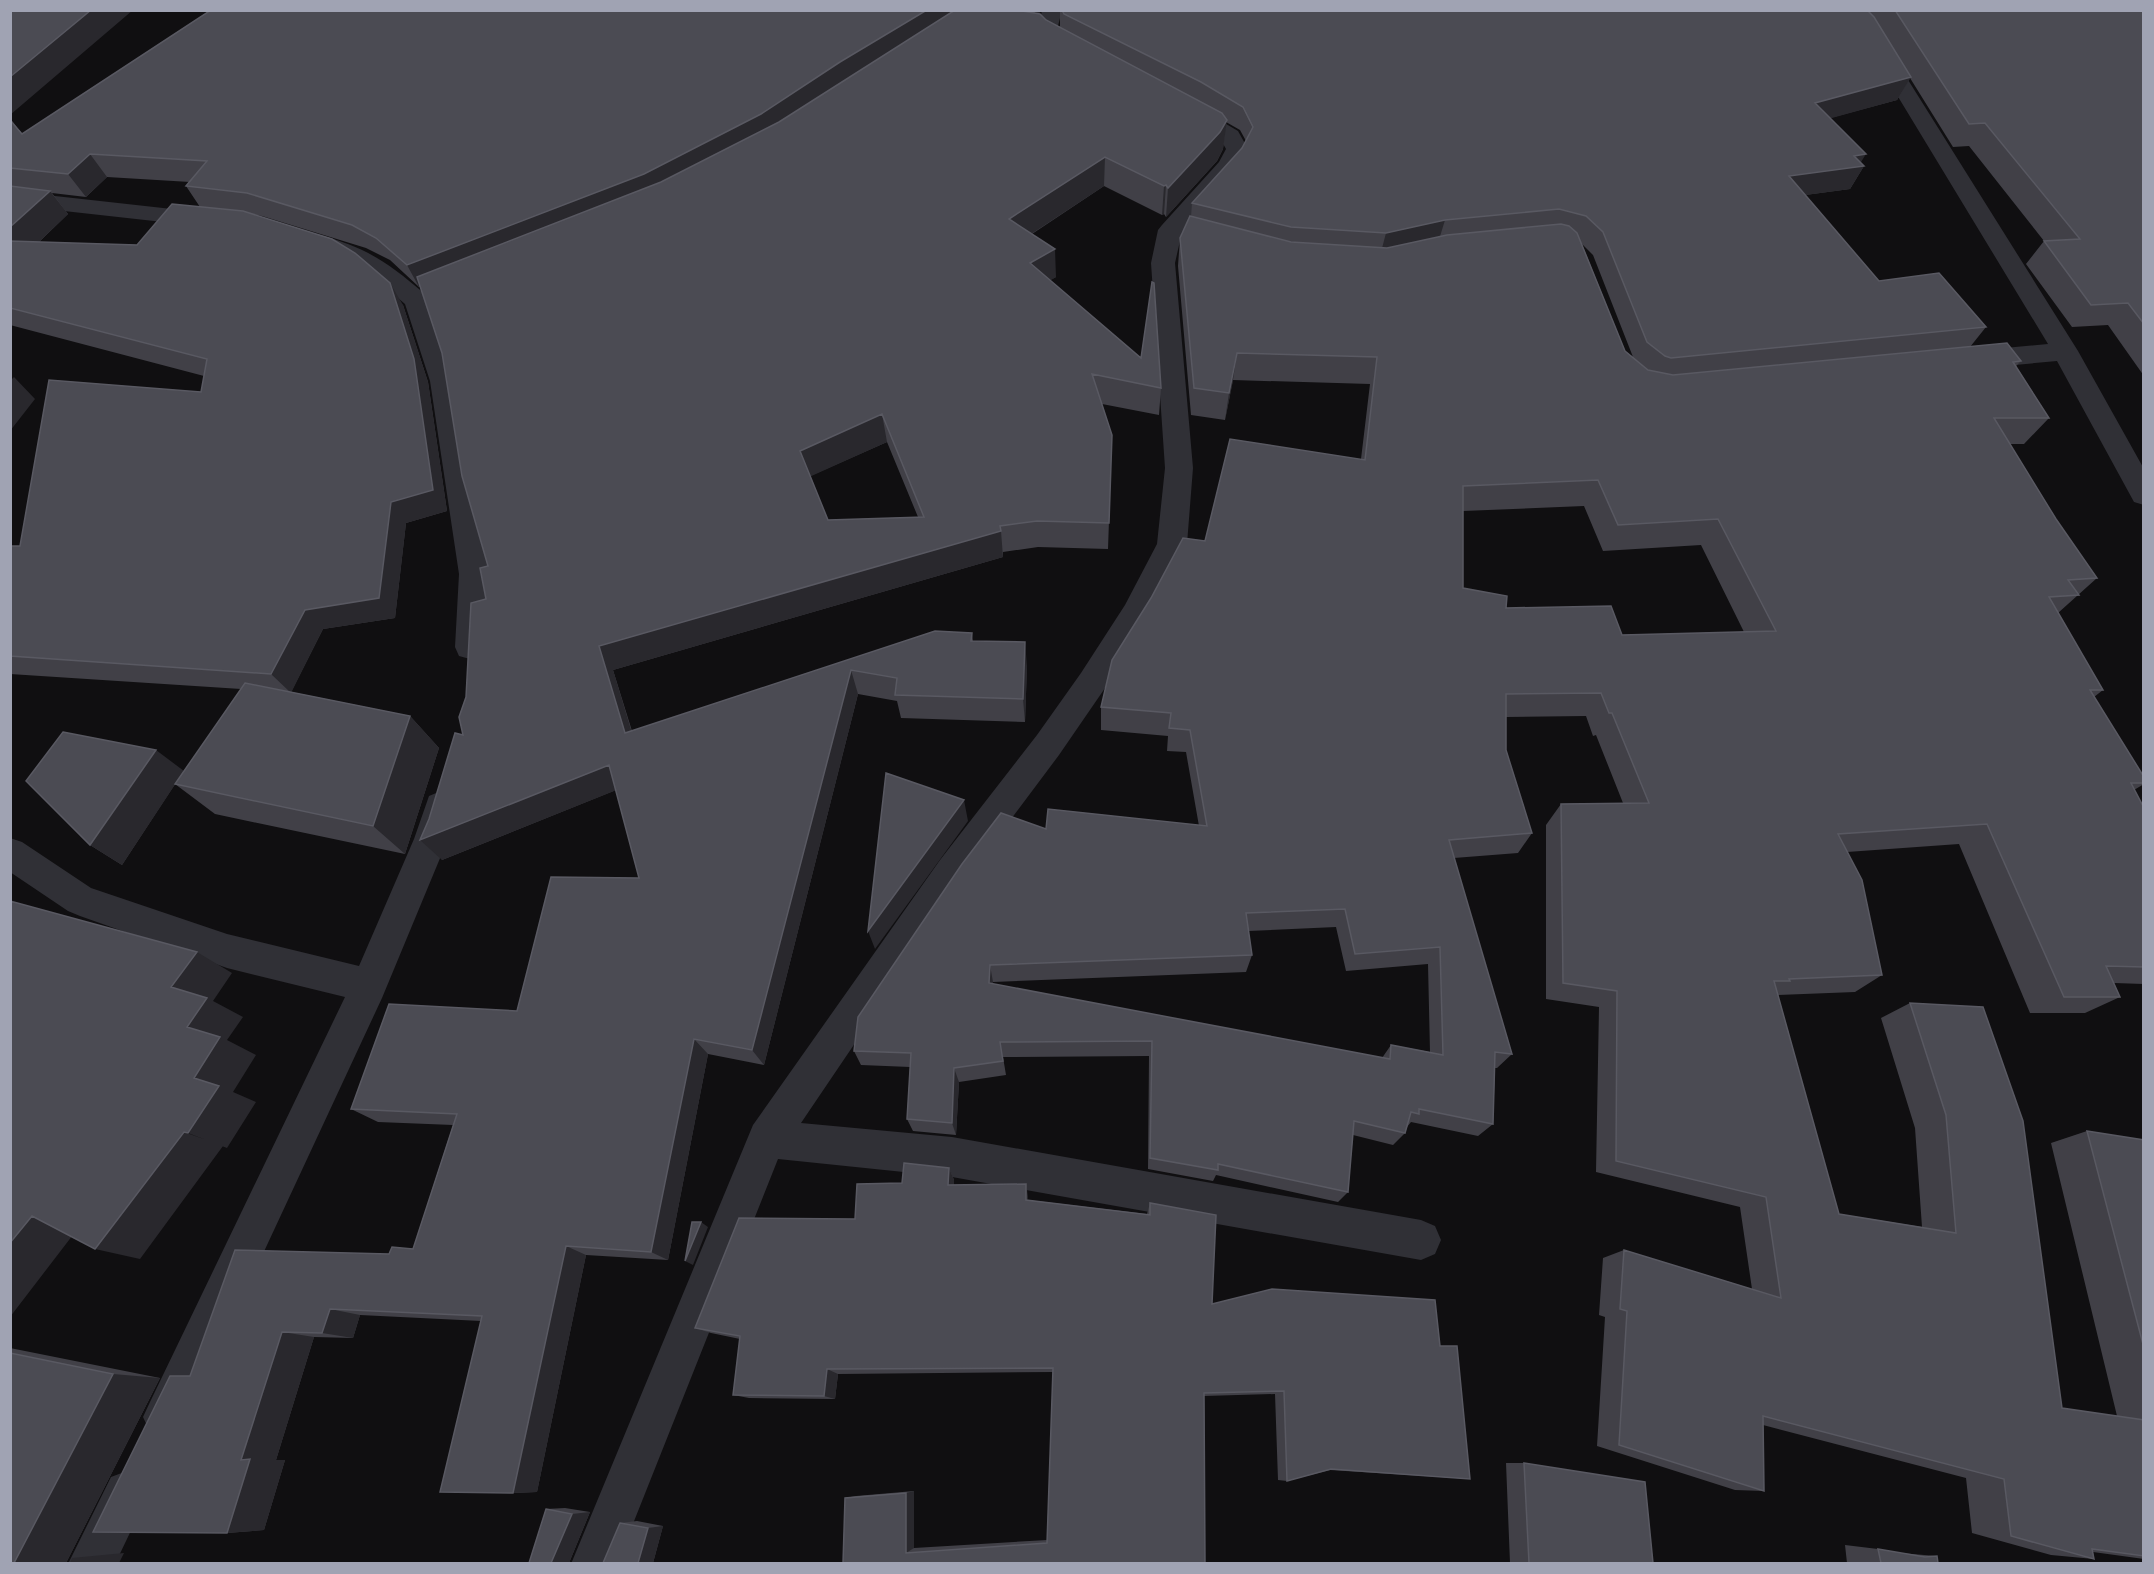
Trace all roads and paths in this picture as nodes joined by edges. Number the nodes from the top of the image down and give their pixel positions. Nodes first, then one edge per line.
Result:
1 (1847, 10) edge
2 (1041, 26) edge
3 (1099, 66) edge
4 (1159, 96) edge
5 (10, 198) edge
6 (242, 223) edge
7 (290, 234) edge
8 (2066, 351) junction
9 (1949, 362) edge
10 (2144, 495) edge
11 (468, 675) edge
12 (450, 774) edge
13 (10, 853) edge
14 (369, 987) junction
15 (767, 1139) junction
16 (1421, 1240) dead end
17 (92, 1563) edge
18 (594, 1563) edge

1 - 8 street
2 - 3 street
4 - 15 street
5 - 6 street
7 - 11 street
8 - 9 street
8 - 10 street
12 - 14 street
13 - 14 street
14 - 17 street
15 - 16 street
15 - 18 street

